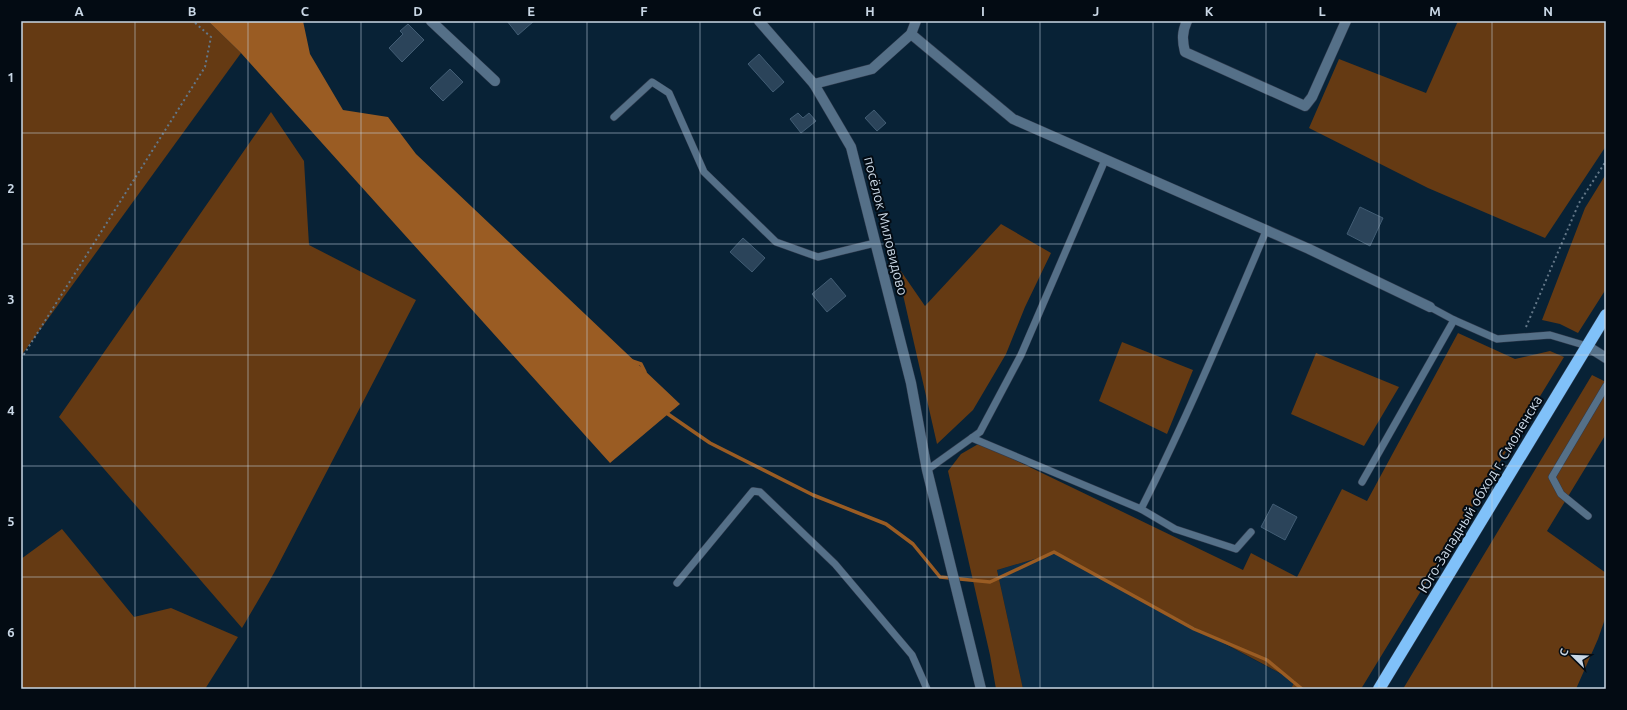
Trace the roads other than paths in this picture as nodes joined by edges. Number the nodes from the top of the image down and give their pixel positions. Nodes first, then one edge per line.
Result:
1 (431, 21) edge
2 (759, 21) edge
3 (916, 21) edge
4 (1187, 21) edge
5 (1346, 21) edge
6 (911, 34) junction
7 (495, 81) dead end
8 (814, 84) junction
9 (614, 117) dead end
10 (1105, 160) junction
11 (1266, 231) junction
12 (875, 244) junction
13 (1430, 307) joint
14 (1606, 315) edge
15 (1454, 320) junction
16 (1587, 346) junction
17 (1606, 358) edge
18 (1606, 386) edge
19 (972, 438) junction
20 (927, 470) junction
21 (1362, 482) dead end
22 (1142, 509) junction
23 (1588, 516) dead end
24 (1251, 532) dead end
25 (677, 583) dead end
26 (927, 689) edge
27 (981, 689) edge
28 (1379, 689) edge

1 - 7 street
2 - 8 street, посёлок Миловидово
3 - 6 street
4 - 5 street
6 - 8 street
6 - 10 street
8 - 12 street, посёлок Миловидово
9 - 12 lane
10 - 11 street
10 - 19 lane
11 - 13 street
11 - 22 lane
12 - 20 street, посёлок Миловидово
13 - 15 lane
14 - 16 highway, Юго-Западный обход г. Смоленска
15 - 16 lane
15 - 21 lane
16 - 17 street
16 - 28 highway, Юго-Западный обход г. Смоленска
18 - 23 lane
19 - 20 lane
19 - 22 lane
20 - 27 street, посёлок Миловидово
22 - 24 lane
25 - 26 lane

